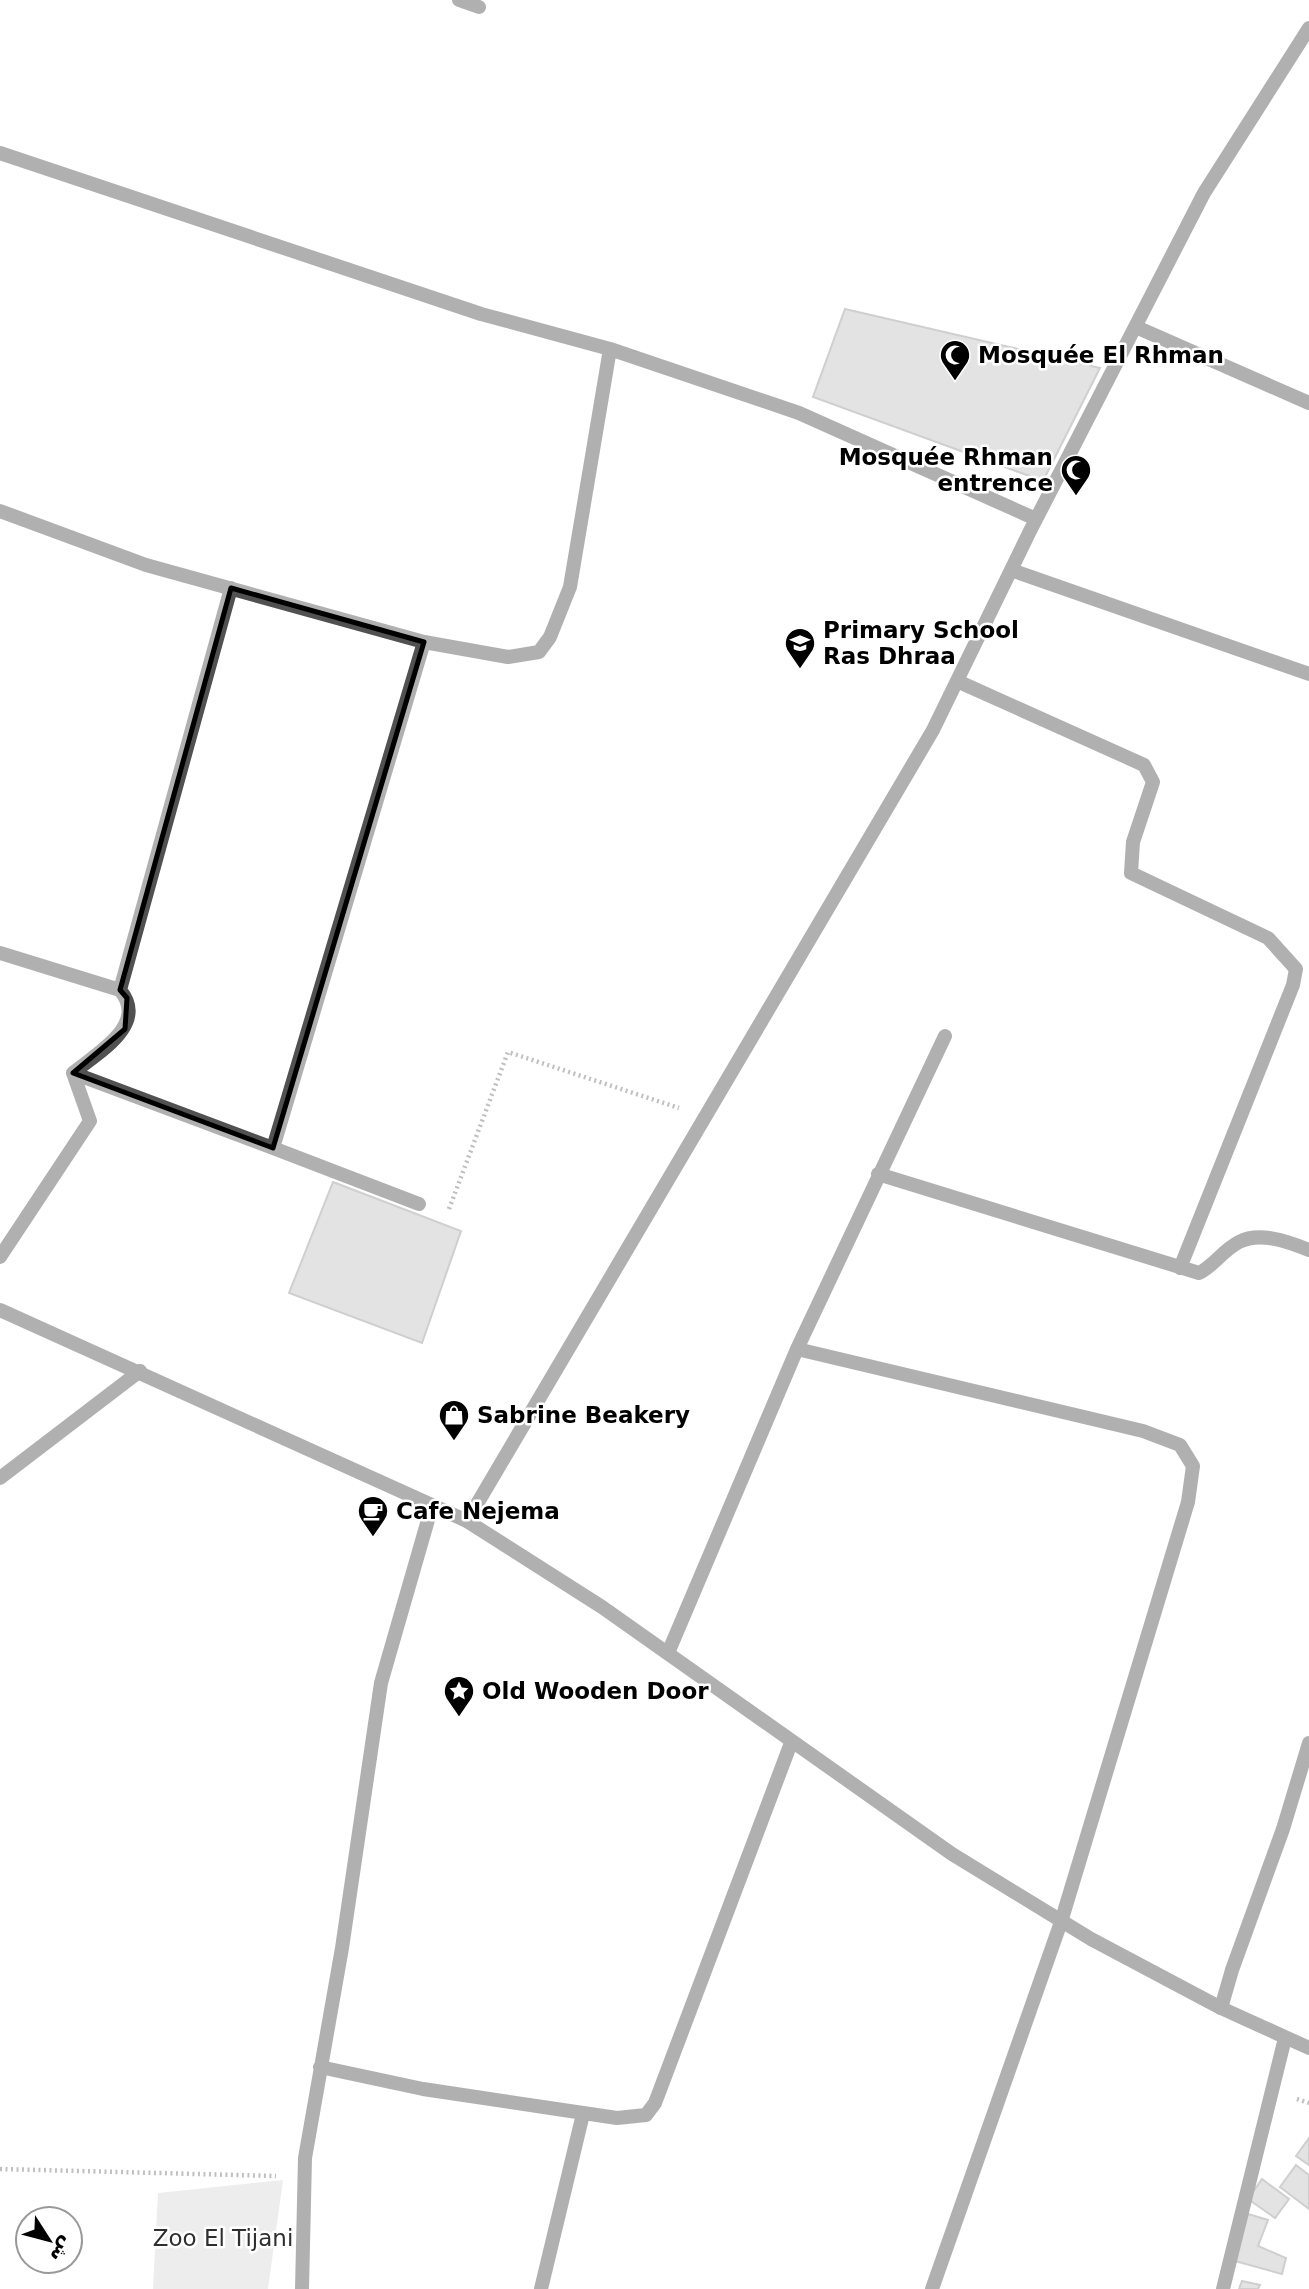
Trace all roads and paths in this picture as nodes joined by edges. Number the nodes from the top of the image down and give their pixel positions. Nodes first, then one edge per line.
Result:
1 (459, 0) edge
2 (479, 7) dead end
3 (1309, 28) edge
4 (0, 153) edge
5 (1136, 327) junction
6 (610, 349) junction
7 (1309, 403) edge
8 (0, 511) edge
9 (1036, 519) junction
10 (1011, 569) junction
11 (231, 588) junction
12 (424, 642) junction
13 (1309, 674) edge
14 (957, 681) junction
15 (0, 953) edge
16 (120, 990) junction
17 (946, 1036) dead end
18 (73, 1073) junction
19 (706, 1117) junction
20 (273, 1148) junction
21 (878, 1174) junction
22 (419, 1204) joint
23 (1309, 1250) edge
24 (0, 1257) edge
25 (1180, 1268) junction
26 (0, 1310) edge
27 (797, 1349) junction
28 (140, 1371) junction
29 (0, 1478) edge
30 (432, 1506) junction
31 (467, 1521) junction
32 (668, 1654) junction
33 (791, 1743) junction
34 (1309, 1743) edge
35 (1061, 1922) junction
36 (1221, 2008) junction
37 (1285, 2038) junction
38 (1309, 2048) edge
39 (320, 2067) junction
40 (583, 2114) junction
41 (0, 2169) edge
42 (305, 2176) junction
43 (302, 2289) edge
44 (541, 2289) edge
45 (932, 2289) edge
46 (1223, 2289) edge

1 - 2 street
3 - 5 street
4 - 6 street
5 - 7 street
5 - 9 street
6 - 9 street
6 - 12 street
8 - 11 street
9 - 10 street
10 - 13 street
10 - 14 street
11 - 12 street
11 - 16 street
12 - 20 street
14 - 19 street
14 - 25 street
15 - 16 street
16 - 18 street
17 - 21 street
18 - 20 street
18 - 24 street
19 - 22 path
19 - 31 street
20 - 22 street
21 - 25 street
21 - 27 street
23 - 25 street
26 - 28 street
27 - 32 street
27 - 35 street
28 - 29 street
28 - 30 street
30 - 31 street
30 - 39 street
31 - 32 street
32 - 33 street
33 - 35 street
33 - 40 street
34 - 36 street
35 - 36 street
35 - 45 street
36 - 37 street
37 - 38 street
37 - 46 street
39 - 40 street
39 - 42 street
40 - 44 street
41 - 42 path
42 - 43 street

